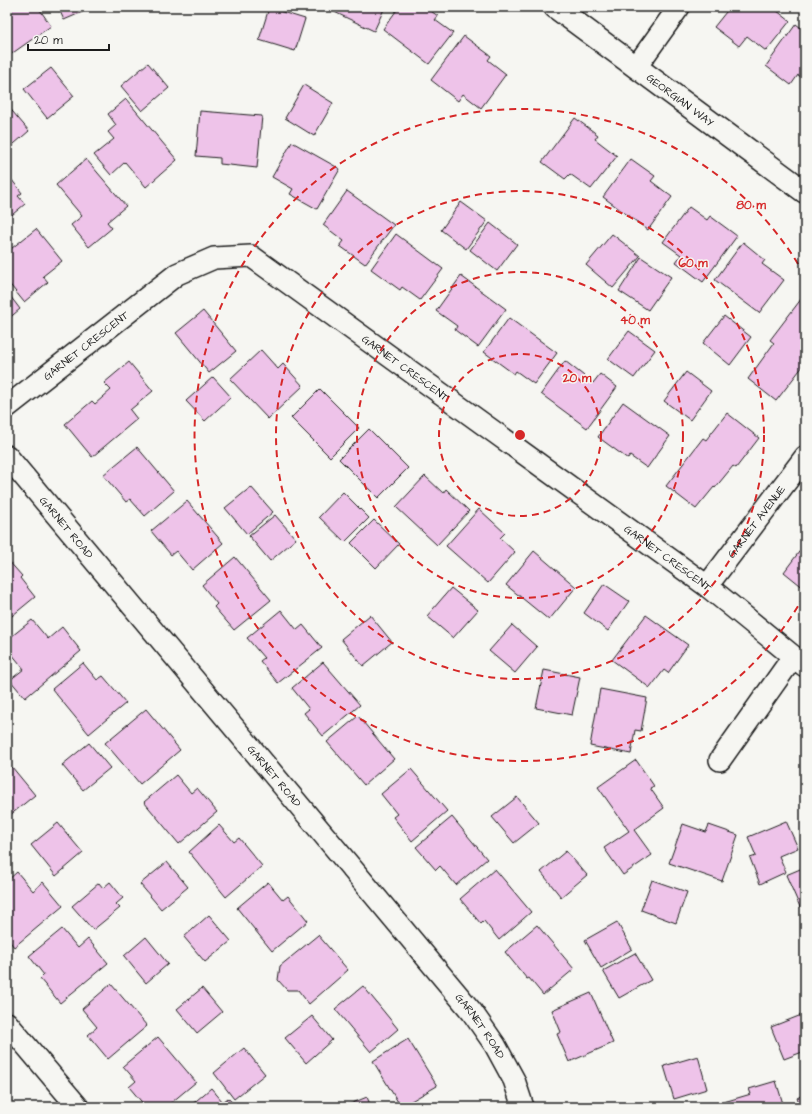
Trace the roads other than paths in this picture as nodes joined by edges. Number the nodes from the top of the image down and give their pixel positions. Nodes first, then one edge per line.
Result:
1 (555, 7) edge
2 (679, 7) edge
3 (636, 67) junction
4 (805, 192) edge
5 (7, 407) edge
6 (7, 456) edge
7 (805, 457) edge
8 (707, 586) junction
9 (799, 662) edge
10 (720, 760) dead end
11 (7, 1023) edge
12 (78, 1107) edge
13 (523, 1107) edge

1 - 3 street, GEORGIAN WAY
2 - 3 street
3 - 4 street, GEORGIAN WAY
5 - 8 street, GARNET CRESCENT
6 - 13 street, GARNET ROAD
7 - 8 street, GARNET AVENUE
8 - 9 street, GARNET CRESCENT
9 - 10 street, GARNET CRESCENT
11 - 12 street

